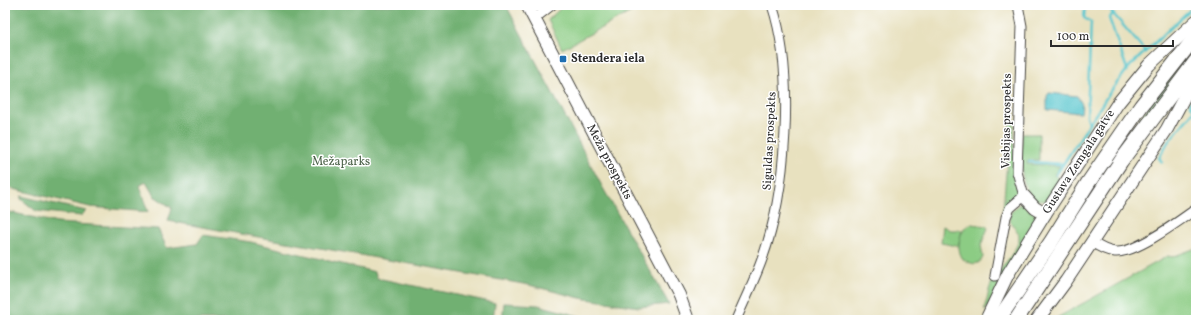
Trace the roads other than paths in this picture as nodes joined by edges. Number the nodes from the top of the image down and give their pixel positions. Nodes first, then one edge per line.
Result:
1 (527, 5) edge
2 (552, 5) edge
3 (772, 5) edge
4 (1018, 5) edge
5 (534, 19) junction
6 (1196, 21) edge
7 (1196, 36) edge
8 (1196, 61) edge
9 (1196, 75) edge
10 (1024, 196) junction
11 (1196, 209) edge
12 (1045, 214) junction
13 (1092, 242) junction
14 (994, 276) dead end
15 (688, 320) edge
16 (736, 320) edge
17 (986, 320) edge
18 (998, 320) edge
19 (1016, 320) edge
20 (1037, 320) edge

1 - 5 street, Meža prospekts
2 - 5 street
3 - 16 street, Siguldas prospekts
4 - 10 street, Visbijas prospekts
5 - 15 street, Meža prospekts
6 - 12 street, Gustava Zemgala gatve
7 - 18 main road, Gustava Zemgala gatve
8 - 19 main road
9 - 13 street
10 - 12 street
10 - 14 street
11 - 13 street
12 - 17 street, Gustava Zemgala gatve
13 - 20 street

